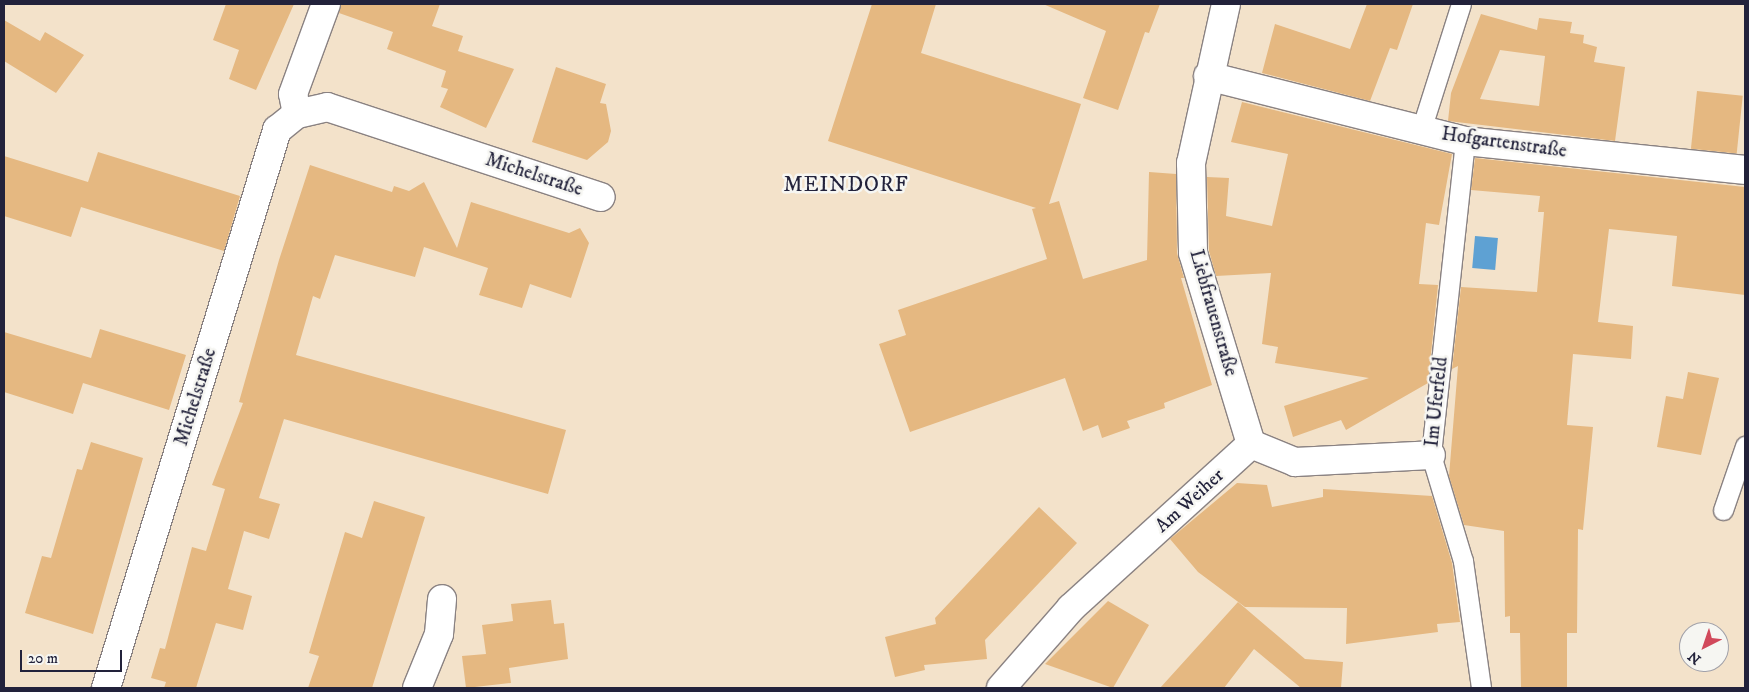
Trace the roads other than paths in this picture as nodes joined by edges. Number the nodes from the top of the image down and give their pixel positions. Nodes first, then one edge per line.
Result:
1 (326, 4) edge
2 (1461, 4) edge
3 (1223, 5) edge
4 (1208, 76) junction
5 (297, 114) junction
6 (1421, 130) junction
7 (1465, 141) junction
8 (1745, 170) edge
9 (600, 197) dead end
10 (1252, 444) junction
11 (1745, 446) edge
12 (1431, 454) junction
13 (1723, 510) dead end
14 (442, 599) dead end
15 (106, 688) edge
16 (417, 688) edge
17 (1000, 688) edge
18 (1481, 688) edge

1 - 5 street
2 - 6 lane
3 - 4 street, Liebfrauenstraße
4 - 6 street, Hofgartenstraße
4 - 10 street, Liebfrauenstraße
5 - 9 street, Michelstraße
5 - 15 street, Michelstraße
6 - 7 street, Hofgartenstraße
7 - 8 street, Hofgartenstraße
7 - 12 lane, Im Uferfeld
10 - 12 street
10 - 17 street, Am Weiher
11 - 13 lane
12 - 18 lane, Im Uferfeld
14 - 16 street

